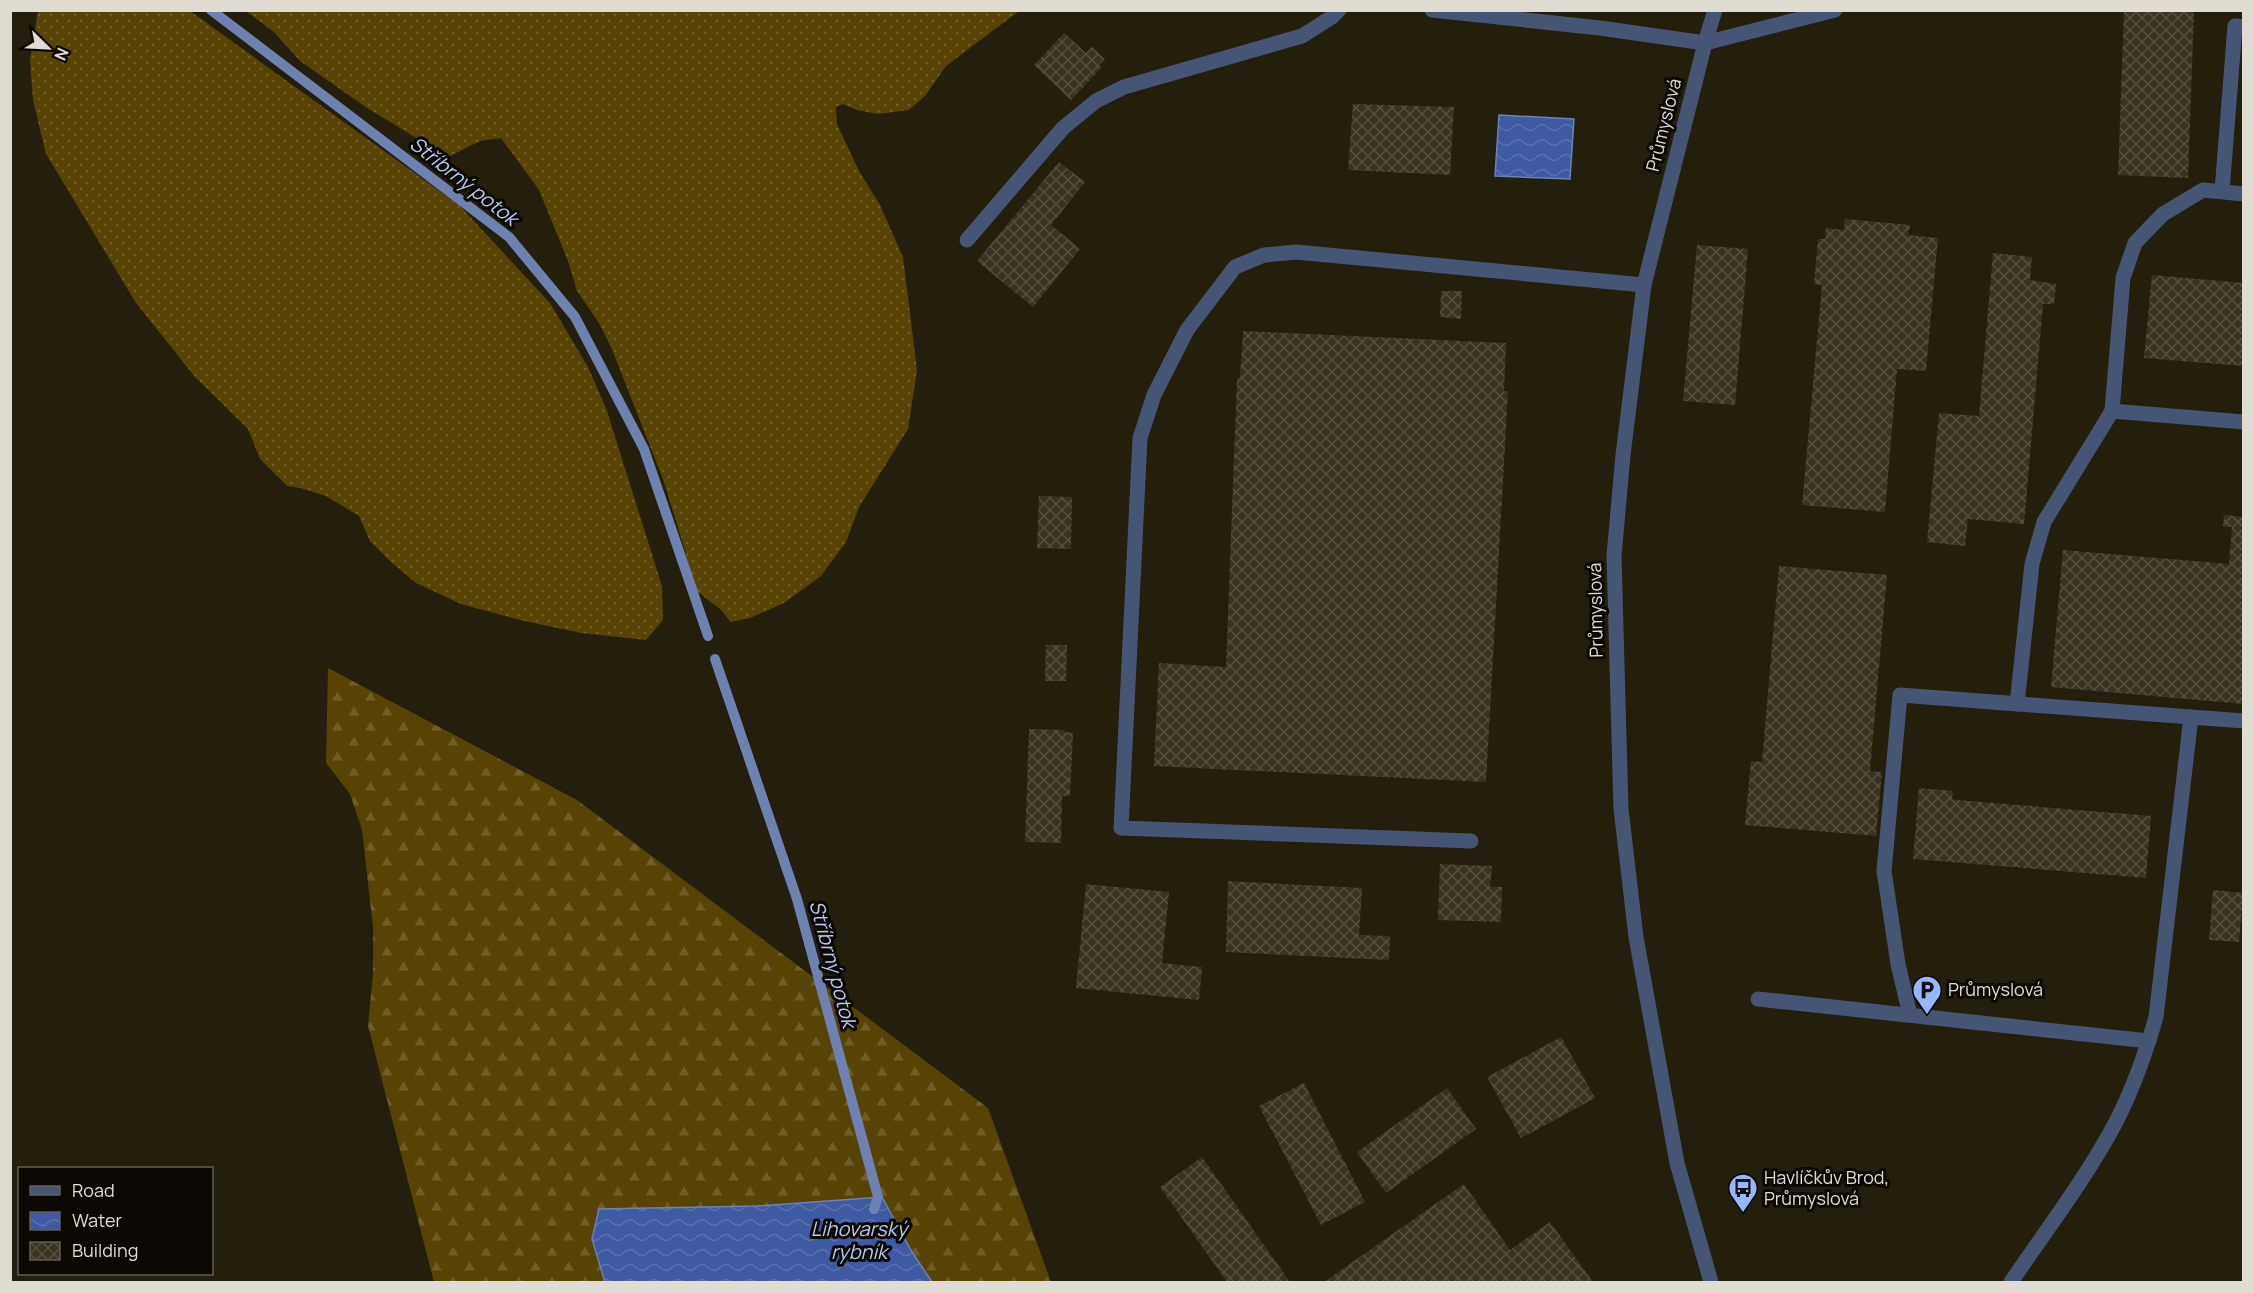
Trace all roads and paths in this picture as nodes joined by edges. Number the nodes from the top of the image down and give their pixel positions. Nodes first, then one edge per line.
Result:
1 (1339, 10) edge
2 (1432, 10) edge
3 (1715, 10) edge
4 (1835, 10) edge
5 (2244, 27) edge
6 (1705, 43) junction
7 (2222, 192) junction
8 (2244, 194) edge
9 (967, 240) dead end
10 (1644, 285) junction
11 (2112, 411) junction
12 (2244, 422) edge
13 (2017, 704) junction
14 (2191, 717) junction
15 (2244, 721) edge
16 (1471, 841) dead end
17 (1758, 999) dead end
18 (1910, 1015) junction
19 (2149, 1041) junction
20 (1711, 1282) edge
21 (2011, 1282) edge

1 - 9 street
2 - 6 street
3 - 6 street, Průmyslová
4 - 6 street
5 - 7 street
6 - 10 street, Průmyslová
7 - 8 street
7 - 11 street
10 - 16 street
10 - 20 street, Průmyslová
11 - 12 street
11 - 13 street
13 - 14 street
13 - 18 street
14 - 15 street
14 - 19 street
17 - 18 street
18 - 19 street
19 - 21 street

